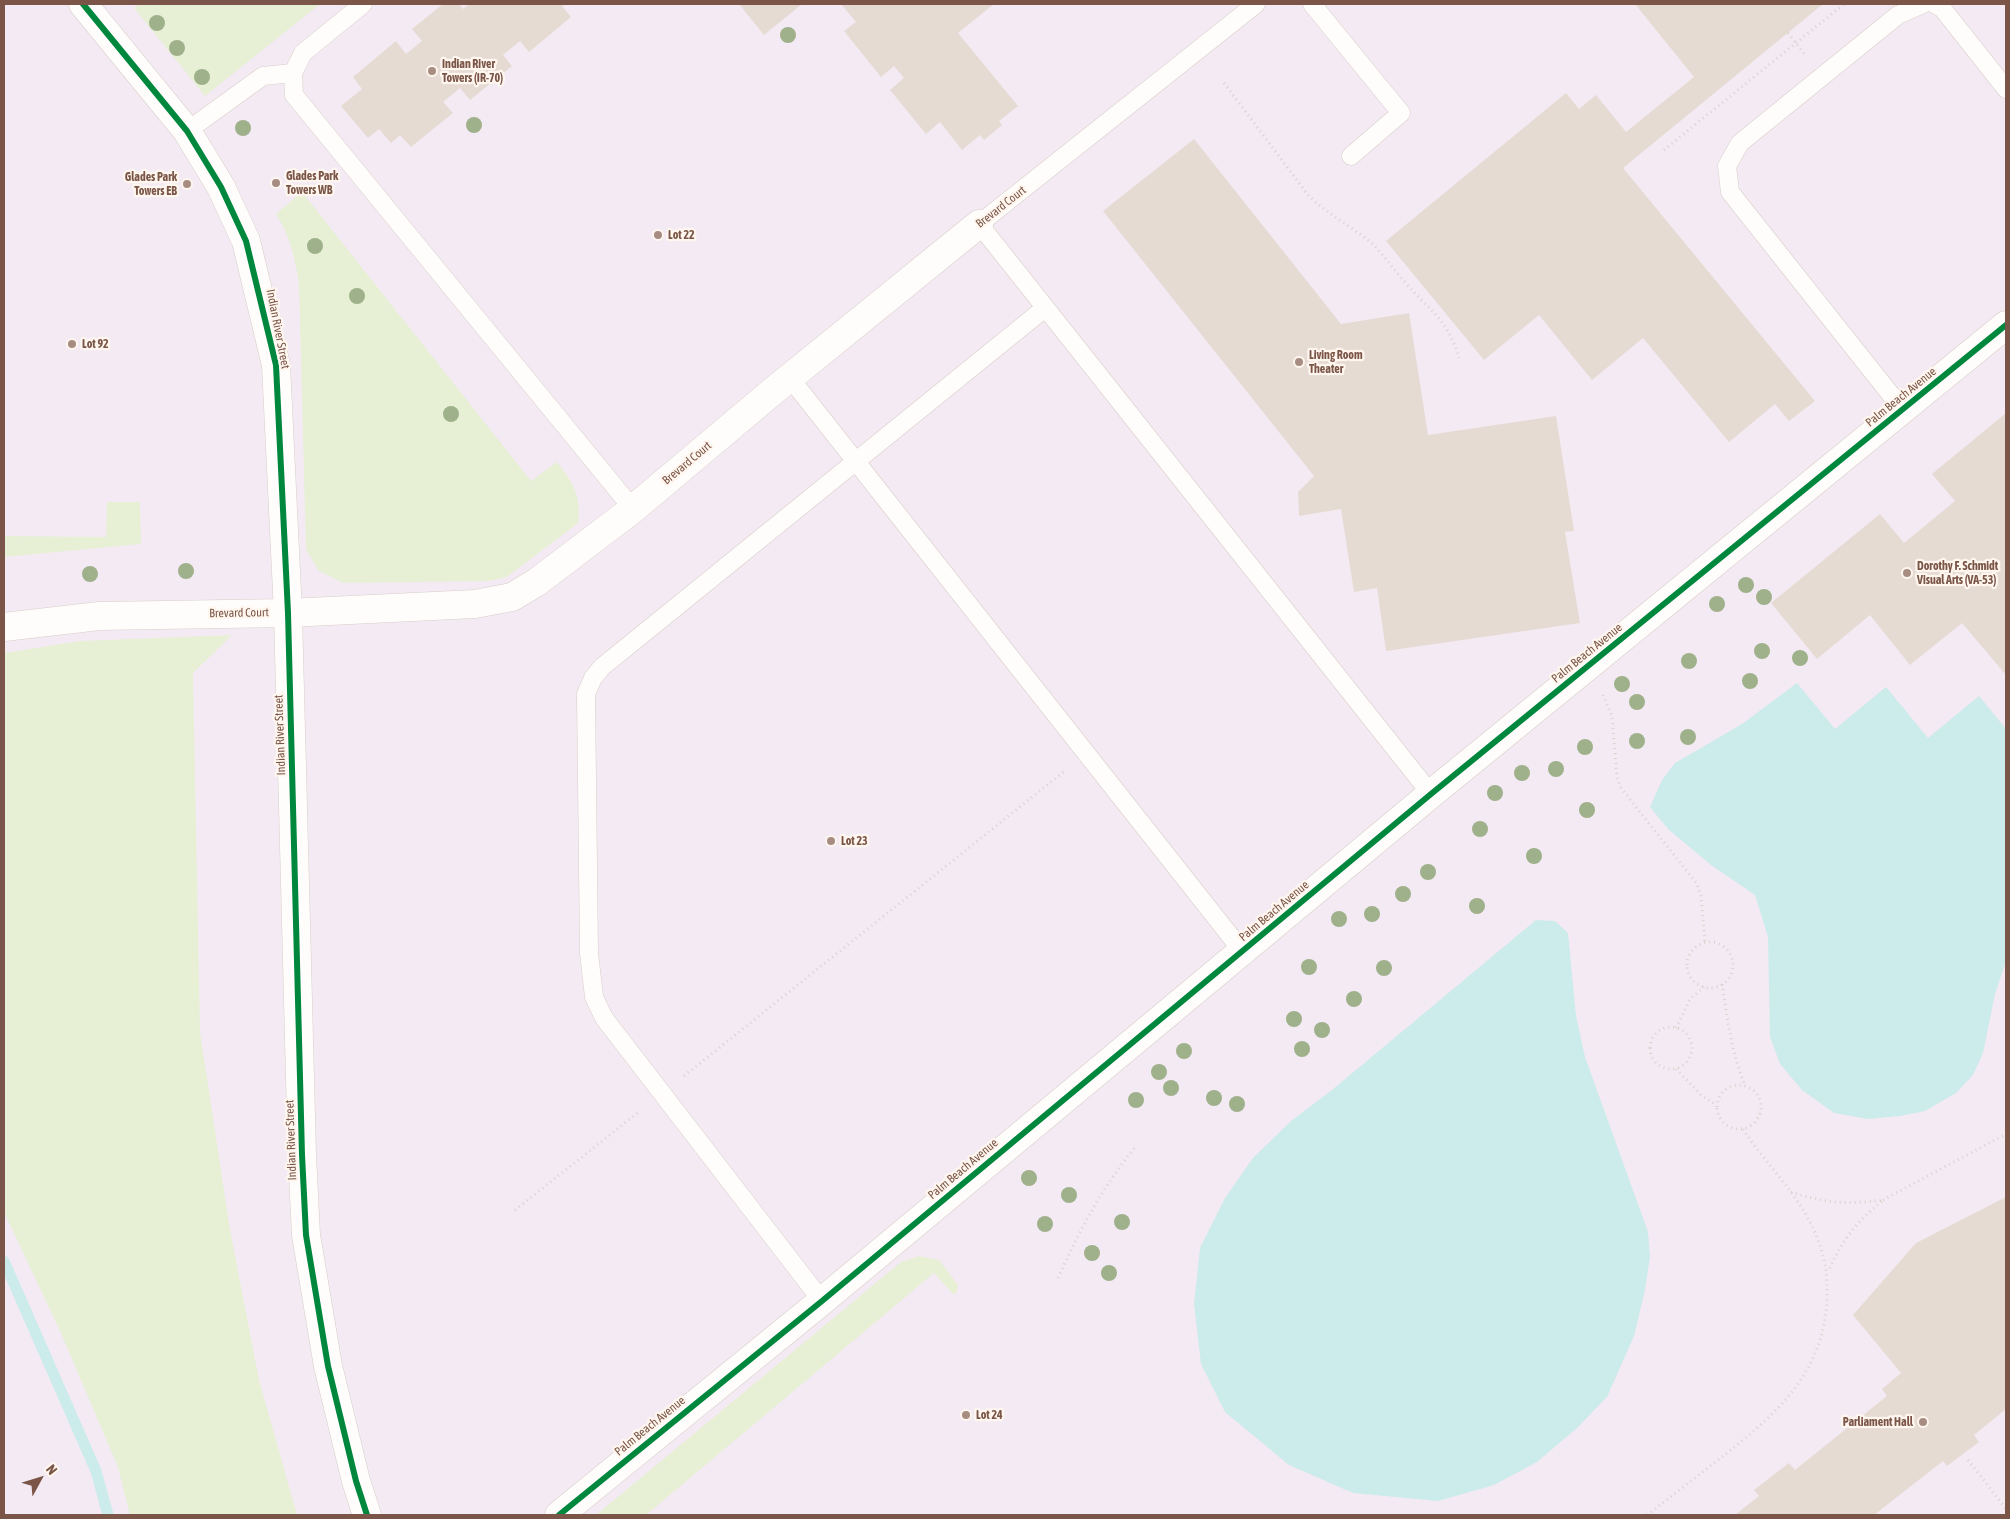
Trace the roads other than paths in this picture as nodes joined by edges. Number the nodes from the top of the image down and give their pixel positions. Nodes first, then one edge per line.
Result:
1 (83, 4) edge
2 (363, 4) edge
3 (1256, 4) edge
4 (1312, 4) edge
5 (1923, 4) edge
6 (1934, 4) edge
7 (293, 73) junction
8 (2006, 89) edge
9 (187, 131) junction
10 (1351, 156) dead end
11 (979, 224) junction
12 (1045, 308) junction
13 (2006, 325) edge
14 (790, 378) junction
15 (1903, 410) junction
16 (857, 461) junction
17 (633, 509) junction
18 (288, 612) junction
19 (4, 627) edge
20 (1432, 794) junction
21 (1243, 952) junction
22 (822, 1301) junction
23 (367, 1515) edge
24 (559, 1515) edge

1 - 9 street, Indian River Street
2 - 7 lane
3 - 11 lane, Brevard Court
4 - 10 lane
5 - 15 lane
6 - 8 lane
7 - 9 lane
7 - 17 lane
9 - 18 street, Indian River Street
11 - 12 lane
11 - 14 street, Brevard Court
12 - 16 lane
12 - 20 lane
13 - 15 street, Palm Beach Avenue
14 - 16 lane
14 - 17 street, Brevard Court
15 - 20 street, Palm Beach Avenue
16 - 21 lane
16 - 22 lane
17 - 18 street, Brevard Court
18 - 19 street, Brevard Court
18 - 23 street, Indian River Street
20 - 21 street, Palm Beach Avenue
21 - 22 street, Palm Beach Avenue
22 - 24 street, Palm Beach Avenue

